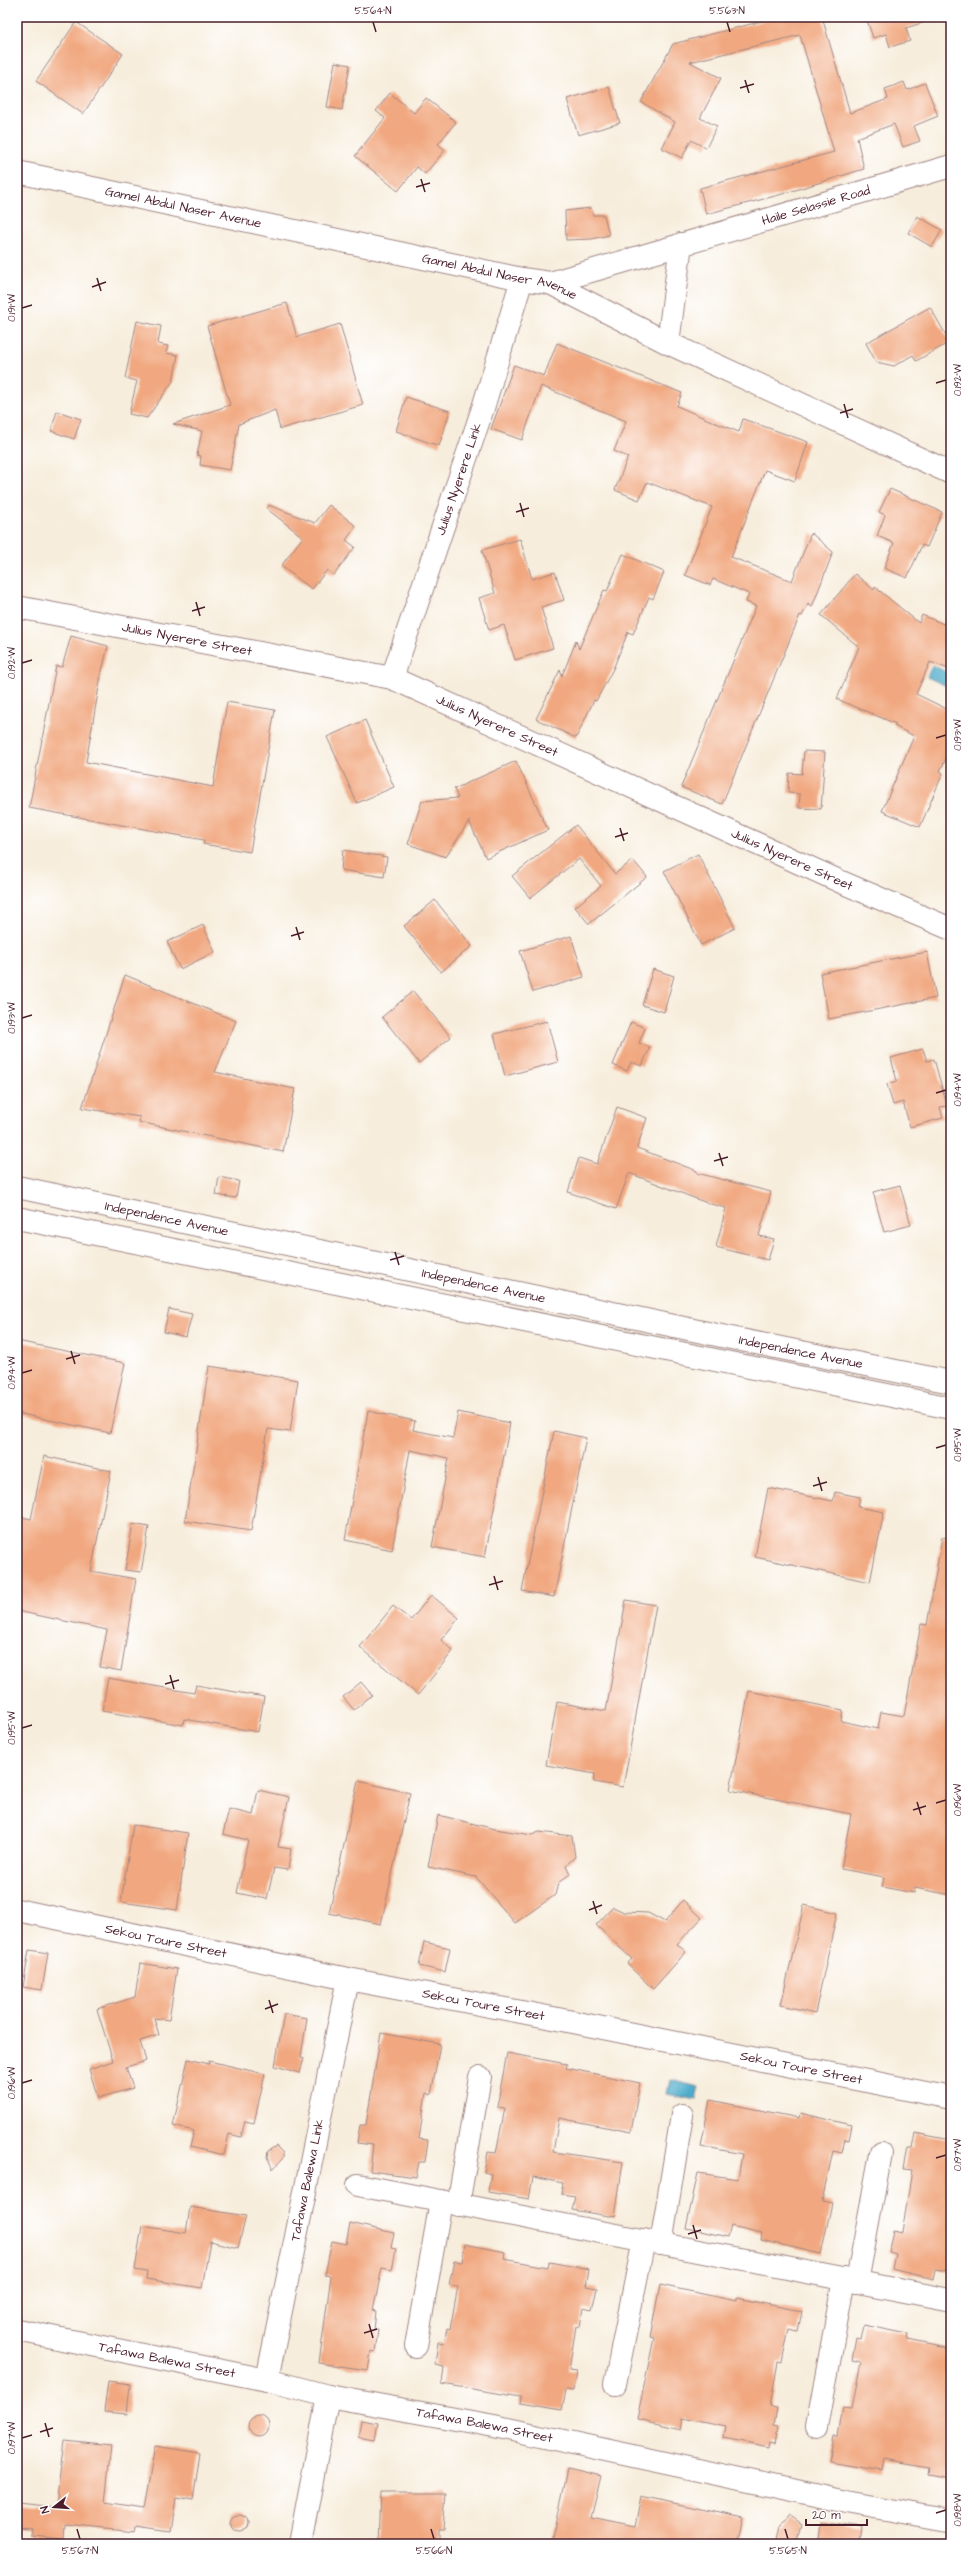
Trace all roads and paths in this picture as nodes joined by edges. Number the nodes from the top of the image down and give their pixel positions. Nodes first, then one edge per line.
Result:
1 (951, 166) edge
2 (17, 172) edge
3 (681, 244) junction
4 (522, 279) junction
5 (550, 282) junction
6 (668, 343) junction
7 (951, 473) edge
8 (17, 607) edge
9 (392, 678) junction
10 (951, 929) edge
11 (17, 1187) edge
12 (17, 1218) edge
13 (951, 1382) edge
14 (951, 1408) edge
15 (17, 1910) edge
16 (348, 1980) junction
17 (480, 2077) dead end
18 (951, 2098) edge
19 (682, 2115) dead end
20 (881, 2153) dead end
21 (358, 2185) dead end
22 (450, 2203) junction
23 (652, 2242) junction
24 (850, 2280) junction
25 (951, 2300) edge
26 (17, 2330) edge
27 (416, 2346) dead end
28 (266, 2380) junction
29 (615, 2384) dead end
30 (328, 2396) junction
31 (817, 2428) dead end
32 (951, 2520) edge
33 (300, 2544) edge

1 - 3 street, Haile Selassie Road
2 - 4 street, Gamel Abdul Naser Avenue
3 - 5 street, Haile Selassie Road
3 - 6 street
4 - 5 street, Gamel Abdul Naser Avenue
4 - 9 street, Julius Nyerere Link
5 - 6 street, Gamel Abdul Naser Avenue
6 - 7 street, Gamel Abdul Naser Avenue
8 - 9 street, Julius Nyerere Street
9 - 10 street, Julius Nyerere Street
11 - 13 street, Independence Avenue
12 - 14 street, Independence Avenue
15 - 16 street, Sekou Toure Street
16 - 18 street, Sekou Toure Street
16 - 28 street, Tafawa Balewa Link
17 - 22 street
19 - 23 street
20 - 24 street
21 - 22 street
22 - 23 street
22 - 27 street
23 - 24 street
23 - 29 street
24 - 25 street
24 - 31 street
26 - 28 street, Tafawa Balewa Street
28 - 30 street, Tafawa Balewa Street
30 - 32 street, Tafawa Balewa Street
30 - 33 street

